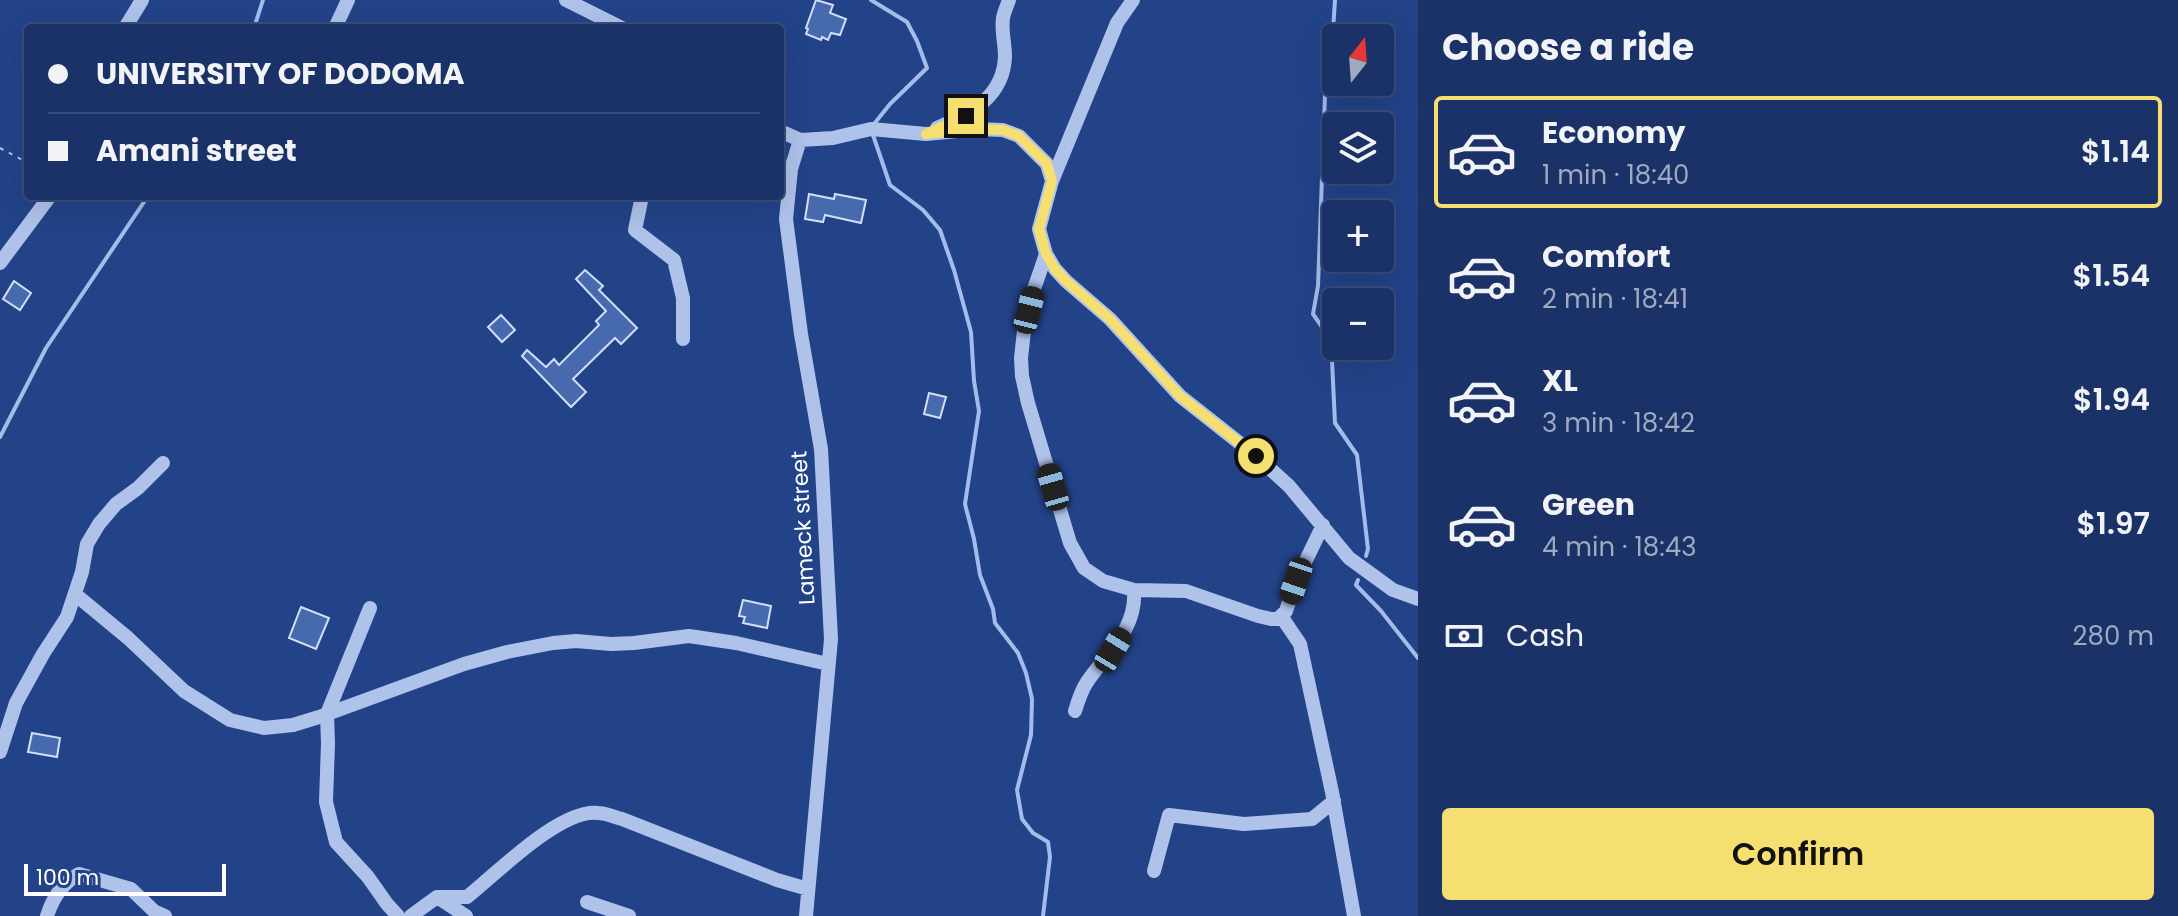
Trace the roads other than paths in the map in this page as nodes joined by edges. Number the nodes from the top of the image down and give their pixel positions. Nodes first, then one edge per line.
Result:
1 (142, 0) edge
2 (348, 0) edge
3 (566, 0) edge
4 (1009, 0) edge
5 (1133, 0) edge
6 (127, 24) edge
7 (337, 24) edge
8 (614, 24) edge
9 (784, 133) edge
10 (926, 134) junction
11 (800, 140) junction
12 (1052, 181) junction
13 (47, 200) edge
14 (641, 200) edge
15 (1046, 254) junction
16 (1, 259) edge
17 (683, 339) dead end
18 (163, 463) dead end
19 (1323, 525) junction
20 (1134, 590) junction
21 (76, 595) junction
22 (1418, 599) edge
23 (370, 608) dead end
24 (1281, 616) junction
25 (828, 664) junction
26 (1075, 711) dead end
27 (327, 714) junction
28 (0, 752) edge
29 (1334, 801) junction
30 (1154, 871) dead end
31 (808, 889) junction
32 (437, 897) junction
33 (587, 902) dead end
34 (47, 916) edge
35 (165, 916) edge
36 (398, 916) edge
37 (411, 916) edge
38 (466, 916) edge
39 (629, 916) edge
40 (806, 916) edge
41 (1354, 916) edge

1 - 6 street
2 - 7 street
3 - 8 street
4 - 10 street
5 - 12 street
9 - 11 street
10 - 11 street
10 - 12 street
11 - 25 street, Lameck street
12 - 15 street
13 - 16 street
14 - 17 street
15 - 19 street
15 - 20 street
18 - 21 street
19 - 22 street
19 - 24 street
20 - 24 street
20 - 26 street
21 - 27 street
21 - 28 street
23 - 27 street
24 - 29 street
25 - 27 street
25 - 31 street, Lameck street
27 - 36 street
29 - 30 street
29 - 41 street
31 - 32 street
31 - 40 street, Lameck street
32 - 37 street
32 - 38 street
33 - 39 street
34 - 35 street

